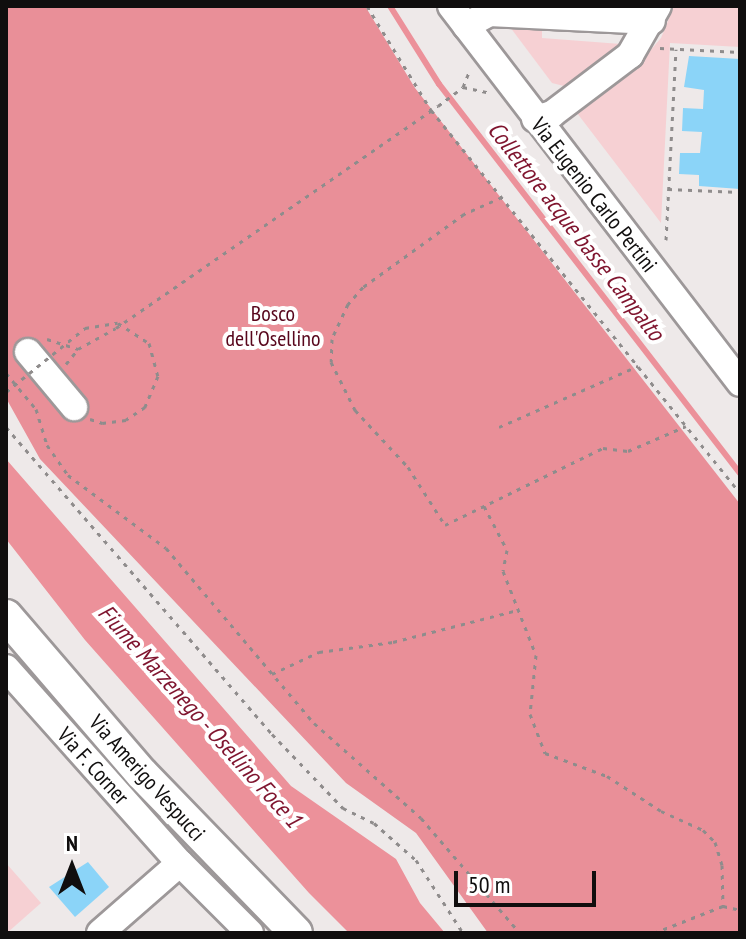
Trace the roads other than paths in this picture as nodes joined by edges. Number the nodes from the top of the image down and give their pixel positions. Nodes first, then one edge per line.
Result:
1 (655, 14) edge
2 (458, 16) edge
3 (535, 119) junction
4 (34, 344) road end
5 (740, 383) edge
6 (74, 407) road end
7 (6, 616) edge
8 (6, 668) edge
9 (180, 863) junction
10 (100, 933) edge
11 (250, 933) edge
12 (296, 933) edge

1 - 2 street
1 - 3 street
2 - 3 street, Via Eugenio Carlo Pertini
3 - 5 street, Via Eugenio Carlo Pertini
4 - 6 street
7 - 12 main road, Via Amerigo Vespucci
8 - 9 street, Via F. Corner
9 - 10 street
9 - 11 street, Via F. Corner

